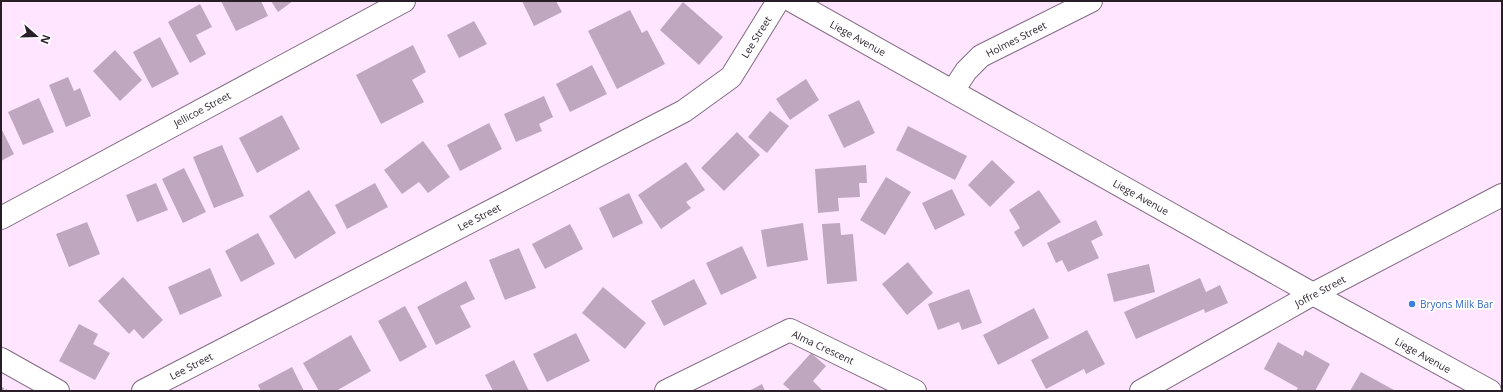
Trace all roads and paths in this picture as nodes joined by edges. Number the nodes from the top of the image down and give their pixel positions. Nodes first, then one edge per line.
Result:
1 (404, 1) edge
2 (778, 1) edge
3 (792, 1) edge
4 (1091, 1) edge
5 (953, 91) junction
6 (1502, 196) edge
7 (1, 218) edge
8 (1313, 294) junction
9 (1, 359) edge
10 (1, 388) edge
11 (7, 391) edge
12 (58, 391) edge
13 (143, 391) edge
14 (666, 391) edge
15 (915, 391) edge
16 (1140, 391) edge
17 (1490, 391) edge

1 - 7 street, Jellicoe Street
2 - 13 street, Lee Street
3 - 5 street, Liege Avenue
4 - 5 street, Holmes Street
5 - 8 street, Liege Avenue
6 - 8 street, Joffre Street
8 - 16 street, Joffre Street
8 - 17 street, Liege Avenue
9 - 12 street
10 - 11 path
14 - 15 street, Alma Crescent

